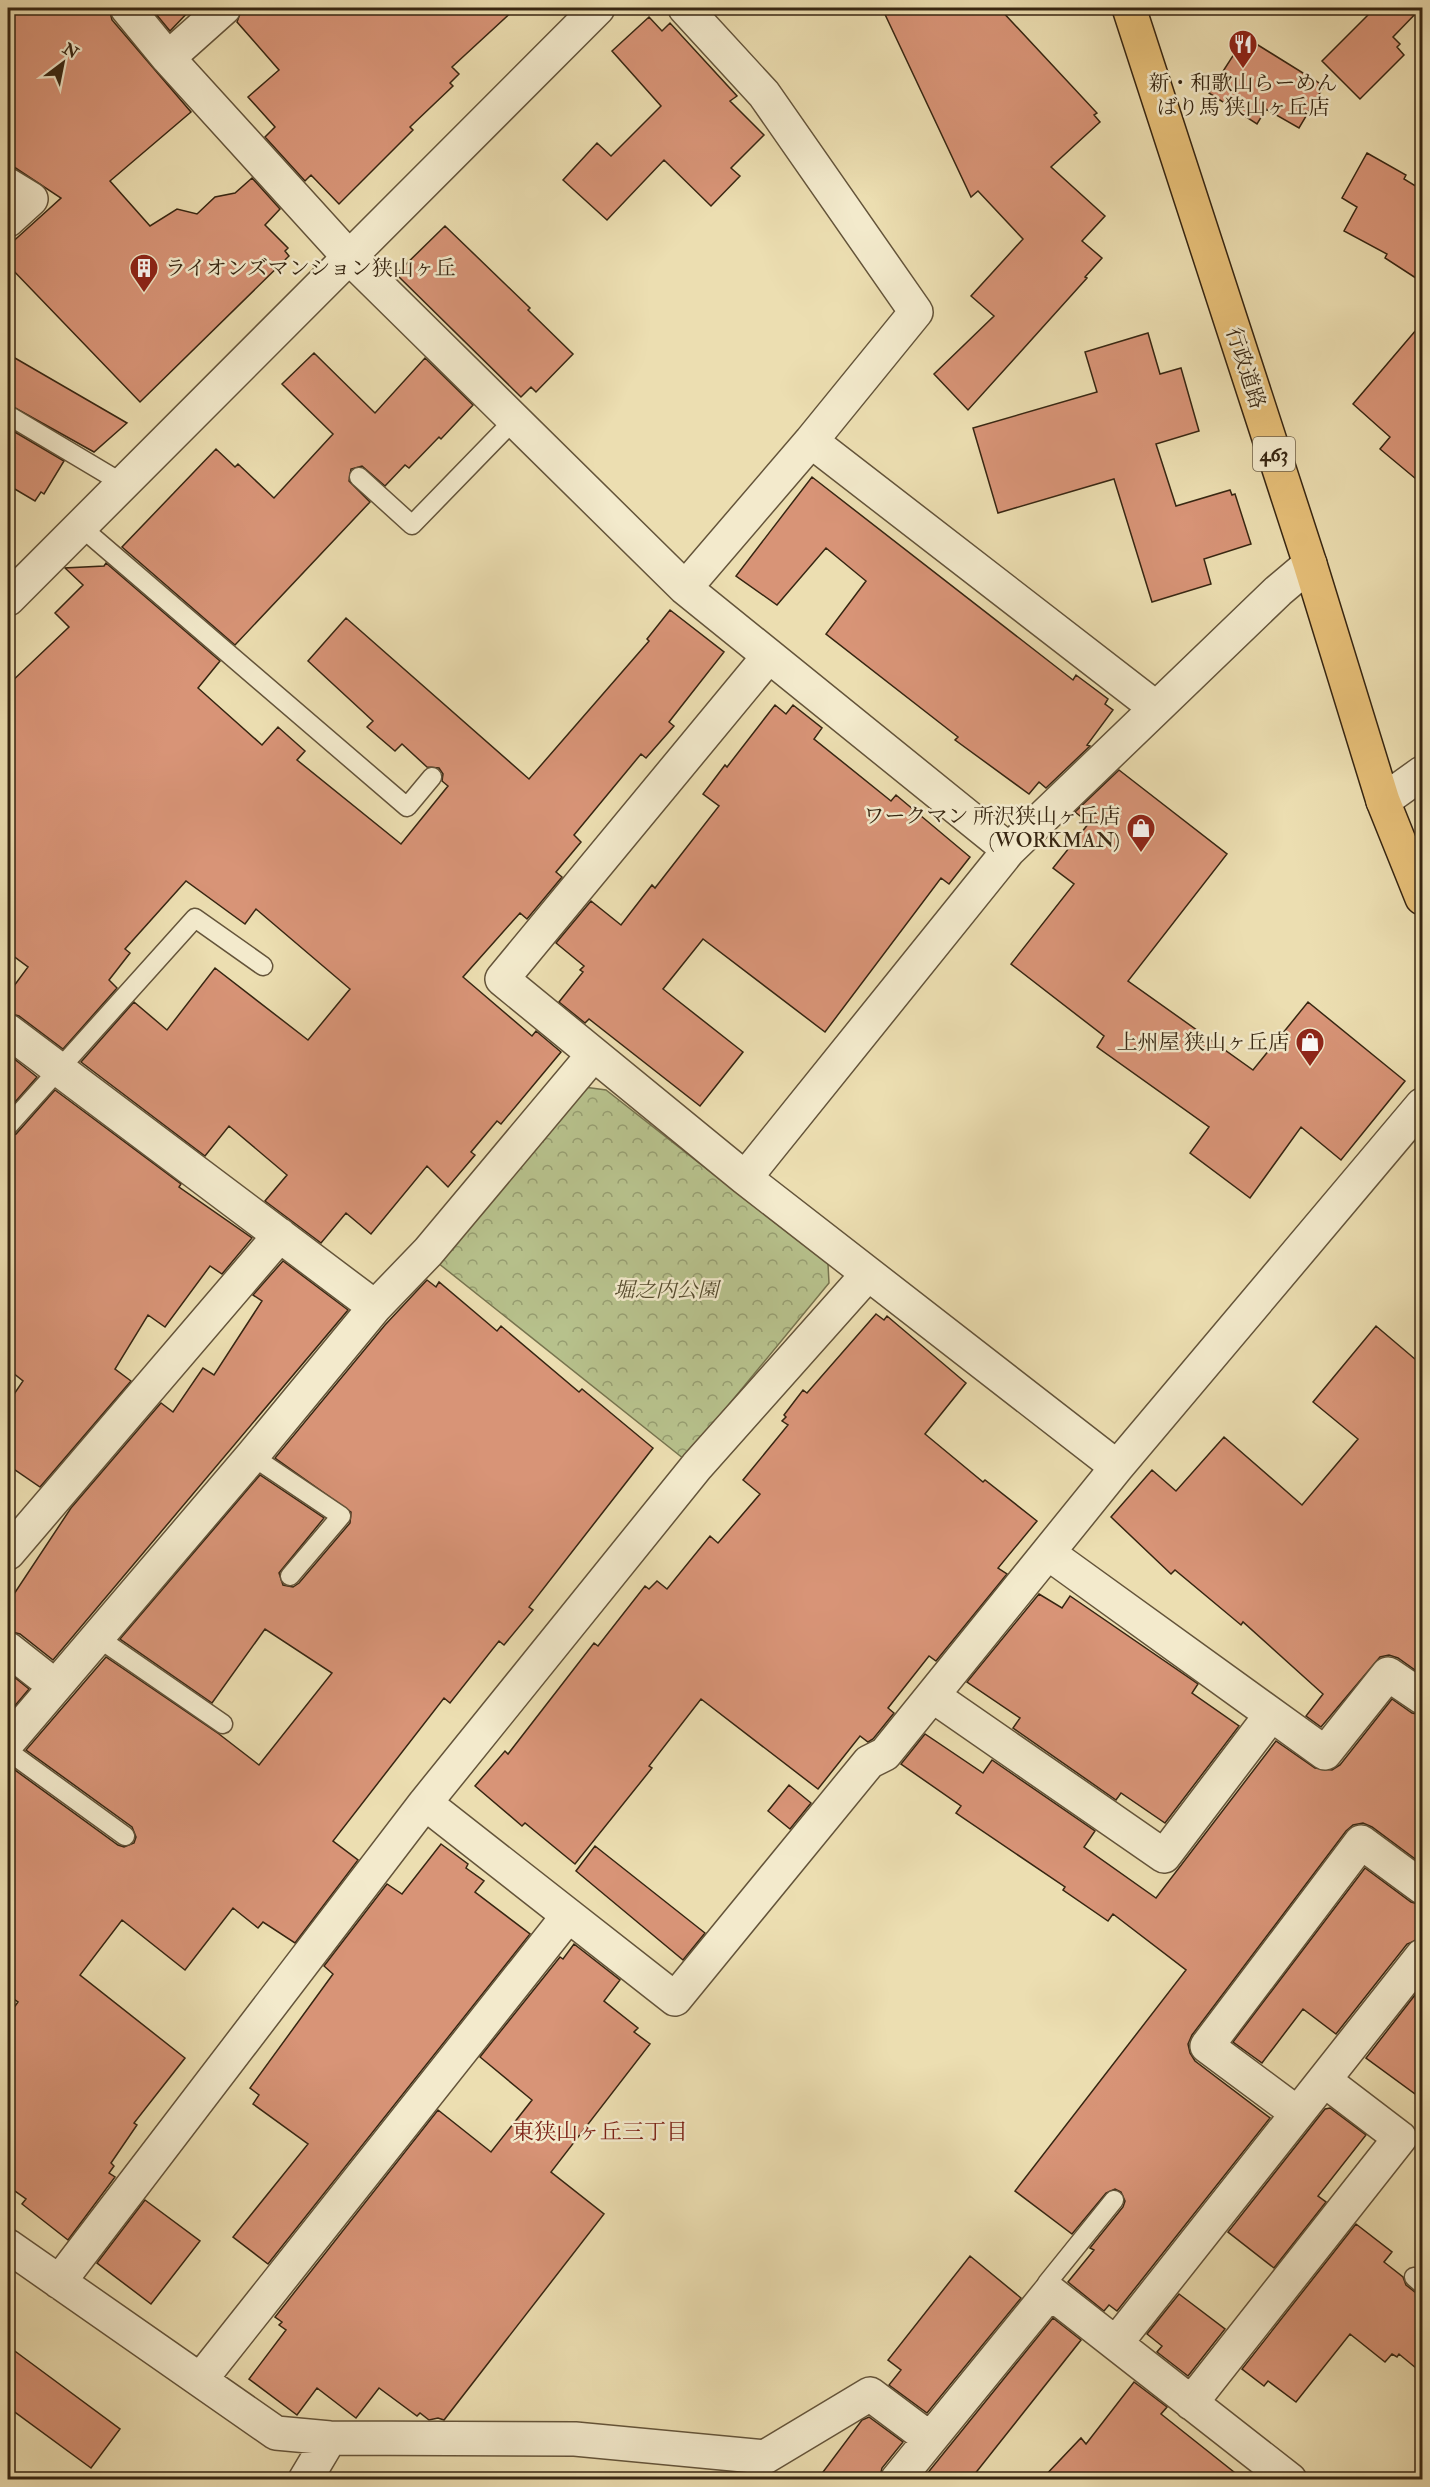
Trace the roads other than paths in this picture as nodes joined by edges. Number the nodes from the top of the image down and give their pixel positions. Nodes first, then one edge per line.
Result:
1 (127, 8) edge
2 (224, 8) edge
3 (598, 8) edge
4 (685, 8) edge
5 (1129, 8) edge
6 (168, 58) junction
7 (8, 185) edge
8 (8, 220) edge
9 (349, 257) junction
10 (8, 415) edge
11 (514, 420) junction
12 (811, 441) junction
13 (359, 477) dead end
14 (122, 483) junction
15 (81, 527) junction
16 (1310, 564) junction
17 (684, 588) junction
18 (8, 599) edge
19 (769, 656) junction
20 (1156, 708) junction
21 (1422, 773) edge
22 (432, 777) dead end
23 (1383, 801) junction
24 (1009, 850) junction
25 (1422, 898) edge
26 (263, 966) dead end
27 (8, 1031) edge
28 (593, 1055) junction
29 (58, 1068) junction
30 (1422, 1105) edge
31 (8, 1126) edge
32 (745, 1178) junction
33 (280, 1235) junction
34 (867, 1275) junction
35 (375, 1307) junction
36 (252, 1456) junction
37 (1117, 1467) junction
38 (8, 1553) edge
39 (1048, 1553) junction
40 (290, 1576) dead end
41 (97, 1638) junction
42 (8, 1649) edge
43 (55, 1686) junction
44 (933, 1695) junction
45 (1422, 1697) edge
46 (1271, 1714) junction
47 (223, 1724) dead end
48 (8, 1742) edge
49 (8, 1751) edge
50 (425, 1803) junction
51 (125, 1836) dead end
52 (1422, 1887) edge
53 (568, 1916) junction
54 (1422, 1956) edge
55 (1324, 2080) junction
56 (1298, 2113) junction
57 (1114, 2200) dead end
58 (8, 2246) edge
59 (59, 2282) junction
60 (1050, 2292) junction
61 (1116, 2343) junction
62 (201, 2379) junction
63 (1191, 2403) junction
64 (330, 2438) junction
65 (930, 2439) junction
66 (305, 2480) edge
67 (897, 2480) edge
68 (1290, 2480) edge

1 - 6 street
2 - 6 street
3 - 9 street
4 - 12 street
5 - 16 highway, 行政道路 / 463
6 - 9 street
7 - 8 street
9 - 11 street
9 - 14 street
10 - 14 lane
11 - 13 lane
11 - 17 street
12 - 17 street
12 - 20 street
14 - 15 street
15 - 18 street
15 - 22 lane
16 - 20 street
16 - 23 highway, 行政道路 / 463
17 - 19 street
19 - 24 street
19 - 28 street
20 - 24 street
21 - 23 street
23 - 25 highway, 行政道路 / 463
24 - 32 street
26 - 29 lane
27 - 29 street
28 - 32 street
28 - 35 street
29 - 31 lane
29 - 33 street
30 - 37 street
32 - 34 street
33 - 35 street
33 - 38 street
34 - 37 street
34 - 50 street
35 - 36 street
36 - 40 lane
36 - 41 street
37 - 39 street
39 - 44 street
39 - 46 street
41 - 43 street
41 - 47 lane
42 - 43 street
43 - 48 street
44 - 46 street
44 - 53 street
45 - 46 street
49 - 51 lane
50 - 53 street
50 - 59 street
52 - 56 street
53 - 62 street
54 - 55 street
55 - 56 street
55 - 63 street
56 - 61 street
57 - 60 lane
58 - 59 street
59 - 62 street
60 - 61 street
60 - 65 street
61 - 63 street
62 - 64 street
63 - 68 street
64 - 65 street
64 - 66 street
65 - 67 street

